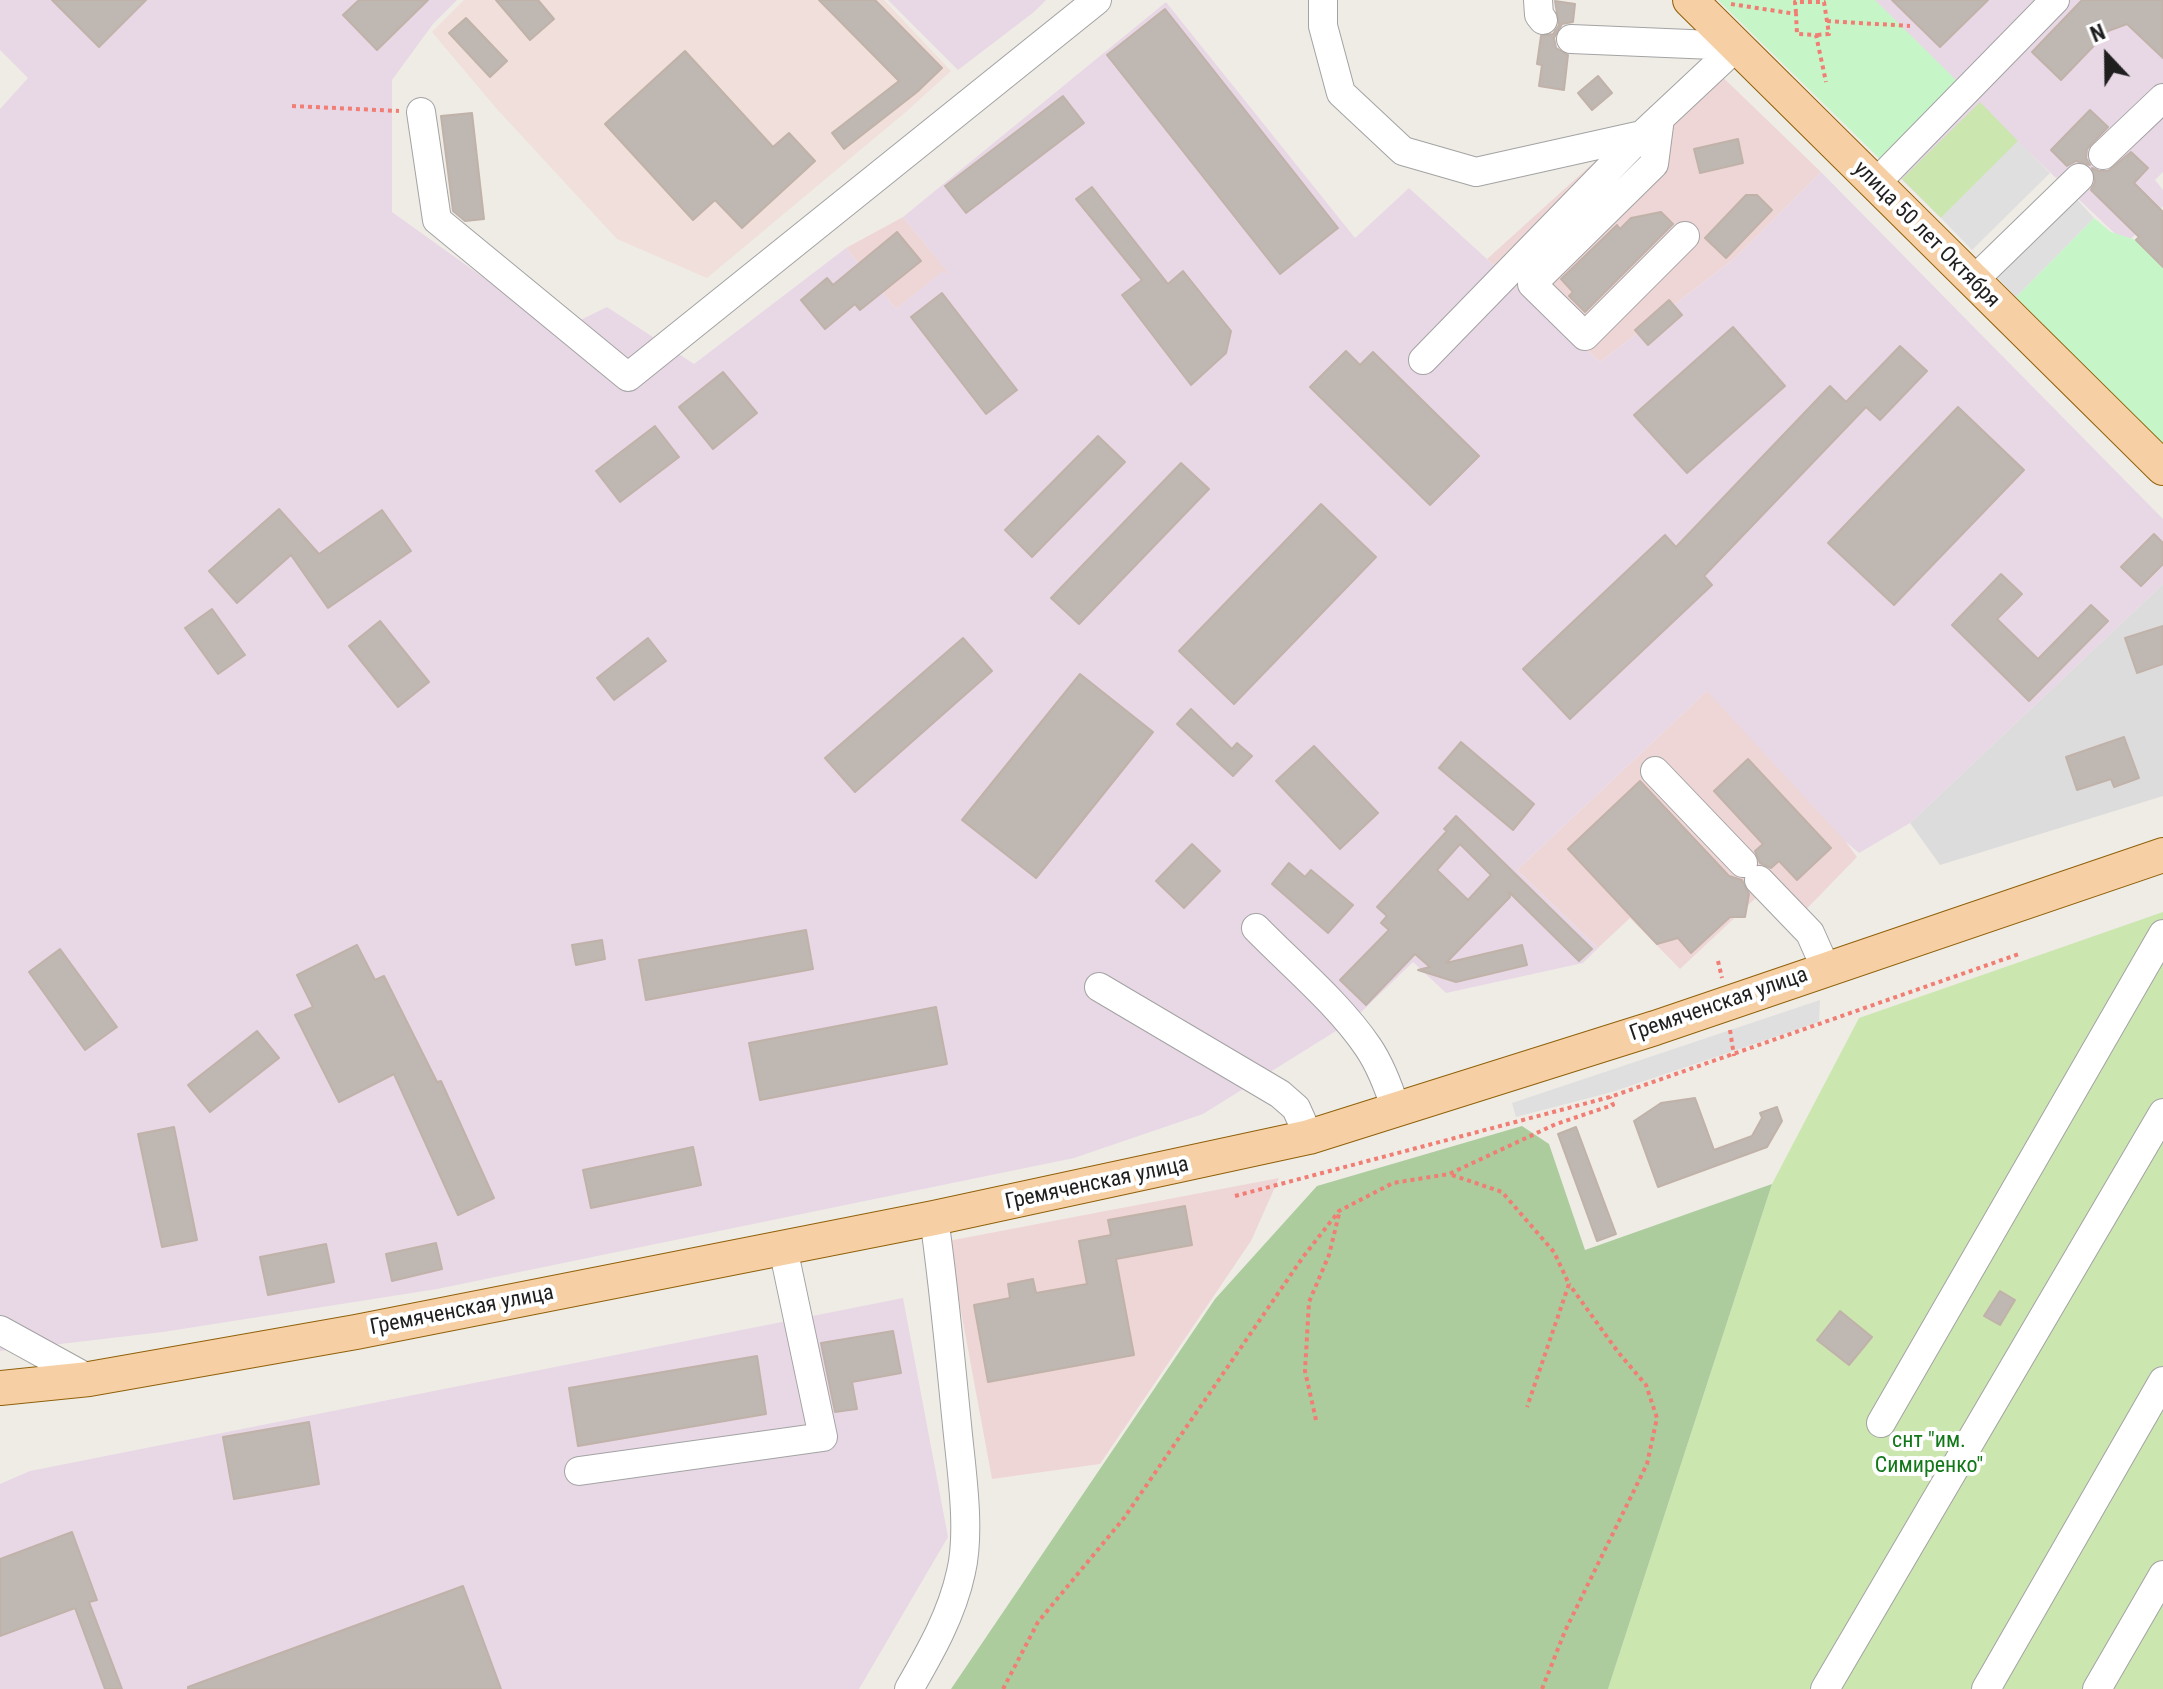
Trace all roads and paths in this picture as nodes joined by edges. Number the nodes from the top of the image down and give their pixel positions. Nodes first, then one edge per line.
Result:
1 (1097, 0) edge
2 (1323, 0) edge
3 (2055, 0) edge
4 (1706, 1) edge
5 (1809, 1) edge
6 (1796, 14) junction
7 (1827, 21) junction
8 (1910, 26) dead end
9 (1816, 35) junction
10 (1571, 39) dead end
11 (1737, 46) junction
12 (1826, 82) dead end
13 (2163, 98) edge
14 (292, 106) dead end
15 (421, 112) joint
16 (1651, 127) junction
17 (2103, 155) dead end
18 (2079, 178) dead end
19 (1875, 184) junction
20 (1685, 236) dead end
21 (1973, 281) junction
22 (1423, 360) dead end
23 (2163, 468) edge
24 (1655, 771) dead end
25 (2163, 855) edge
26 (1256, 928) dead end
27 (2163, 934) edge
28 (2019, 954) dead end
29 (1826, 969) junction
30 (1099, 987) dead end
31 (1610, 1097) junction
32 (1396, 1110) junction
33 (2163, 1113) edge
34 (1309, 1137) junction
35 (1449, 1174) junction
36 (1235, 1196) dead end
37 (1339, 1211) junction
38 (934, 1218) junction
39 (783, 1248) junction
40 (1569, 1284) junction
41 (0, 1330) edge
42 (89, 1379) junction
43 (2163, 1381) edge
44 (0, 1388) edge
45 (1527, 1407) dead end
46 (1316, 1420) dead end
47 (1881, 1423) dead end
48 (579, 1471) dead end
49 (2163, 1575) edge
50 (909, 1689) edge
51 (1003, 1689) edge
52 (1542, 1689) edge
53 (1825, 1689) edge
54 (1986, 1689) edge
55 (2097, 1689) edge

1 - 15 lane
2 - 16 lane
3 - 19 lane
4 - 6 path
4 - 11 main road, улица 50 лет Октября
5 - 6 path
5 - 7 path
6 - 9 path
7 - 8 path
7 - 9 path
9 - 12 path
10 - 11 lane
11 - 16 lane
11 - 19 main road, улица 50 лет Октября
13 - 17 lane
14 - 15 path
16 - 20 lane
16 - 22 lane
18 - 21 lane
19 - 21 main road, улица 50 лет Октября
21 - 23 main road, улица 50 лет Октября
24 - 29 lane
25 - 29 main road, Гремяченская улица
26 - 32 lane
27 - 47 lane
28 - 31 path
29 - 32 main road, Гремяченская улица
30 - 34 lane
31 - 35 path
31 - 36 path
32 - 34 main road, Гремяченская улица
33 - 53 lane
34 - 38 main road, Гремяченская улица
35 - 37 path
35 - 40 path
37 - 46 path
37 - 51 path
38 - 39 main road, Гремяченская улица
38 - 50 lane
39 - 42 main road, Гремяченская улица
39 - 48 lane
40 - 45 path
40 - 52 path
41 - 42 lane
42 - 44 main road, Гремяченская улица
43 - 54 lane
49 - 55 lane

